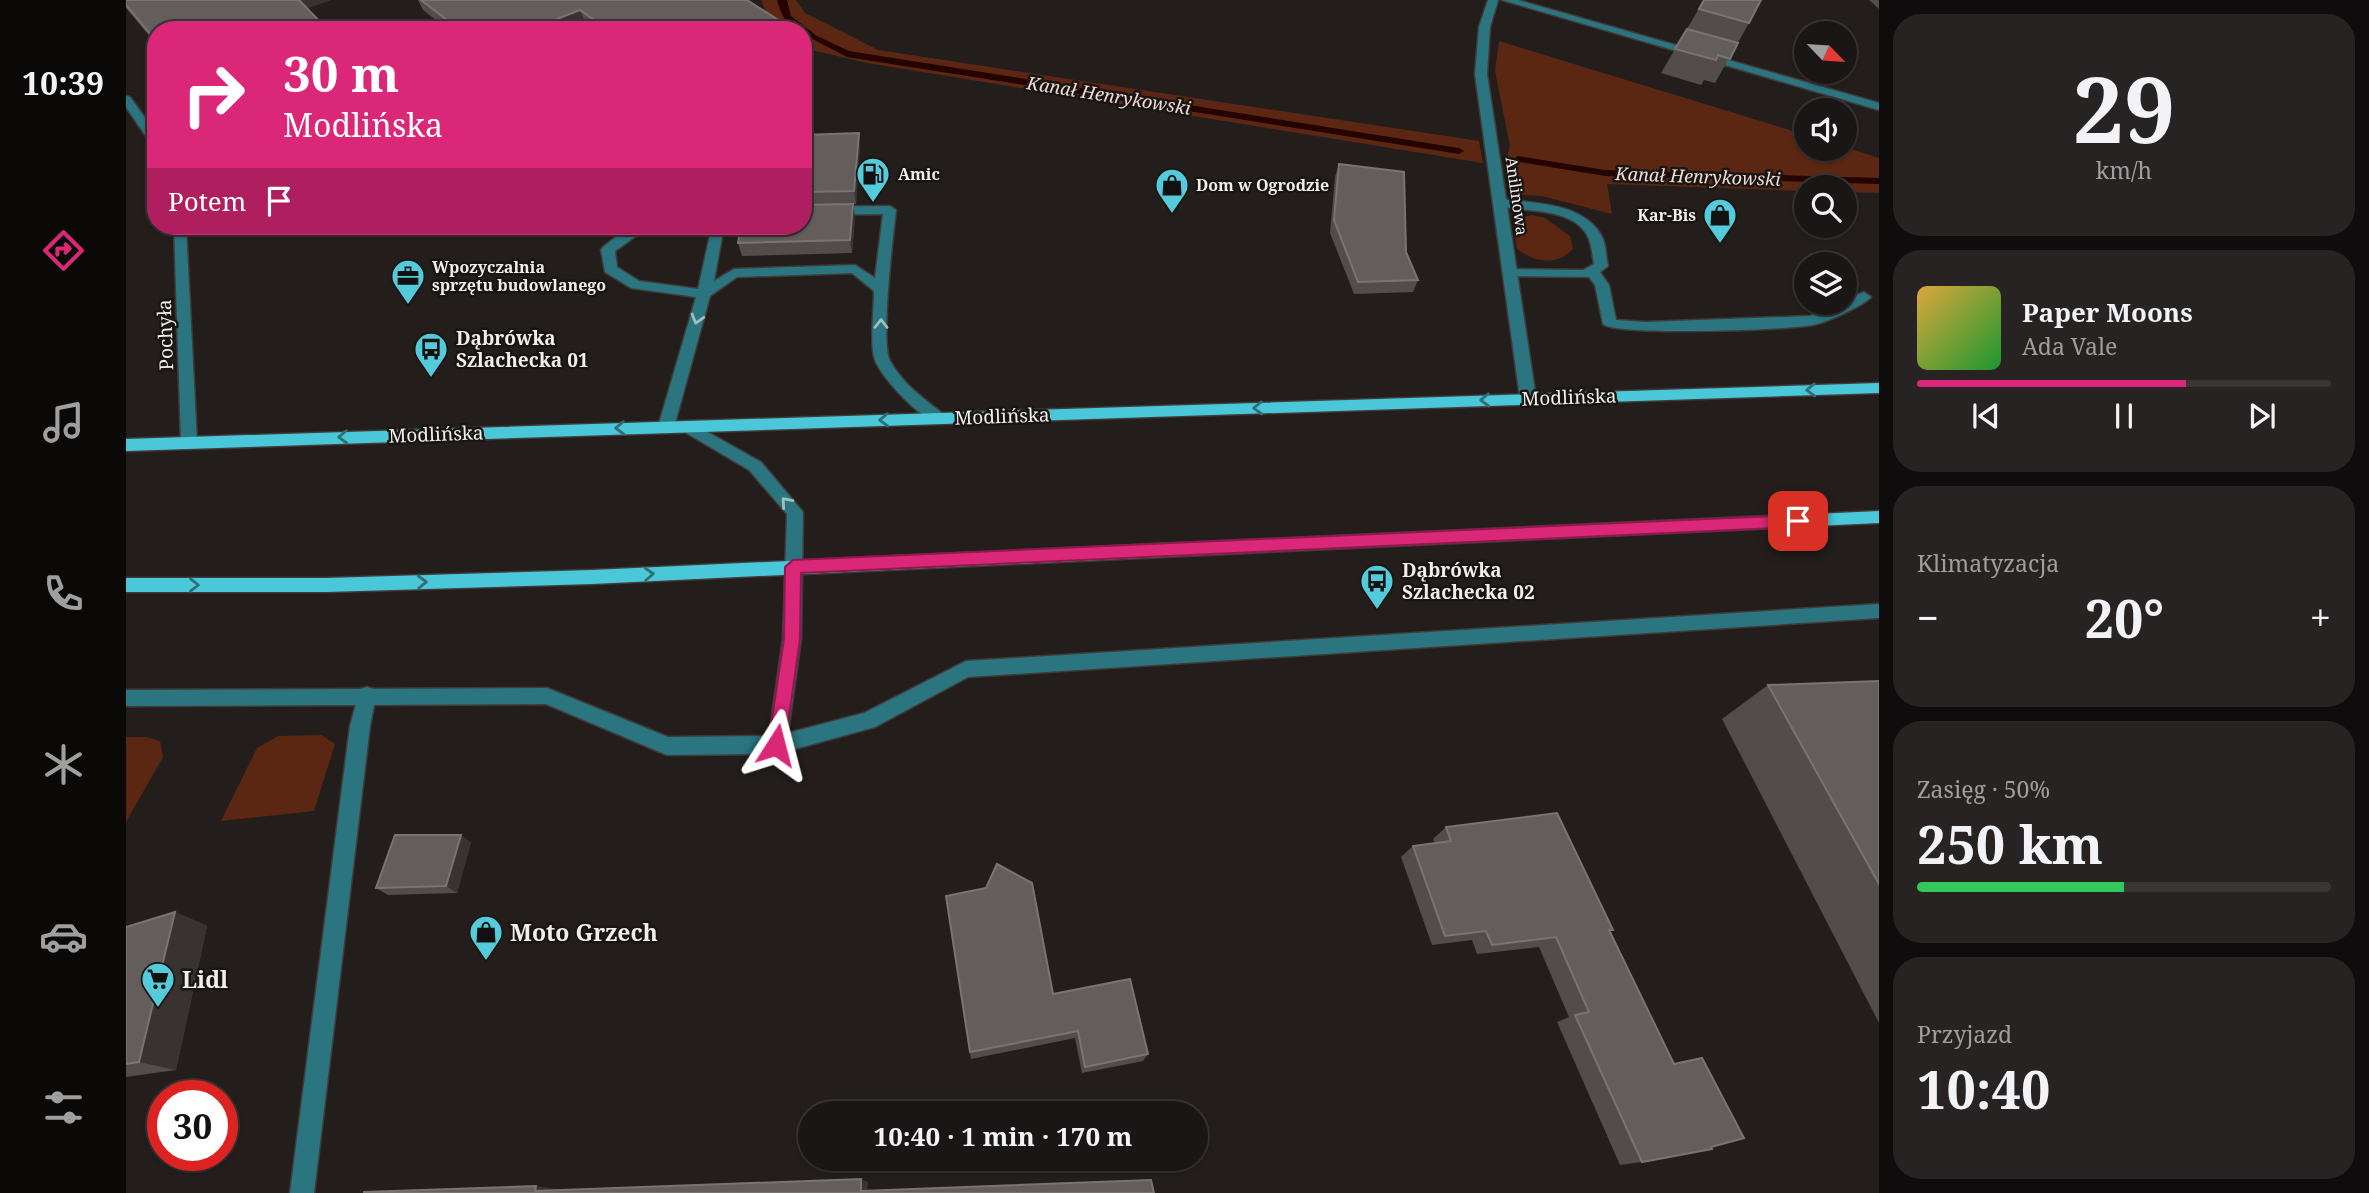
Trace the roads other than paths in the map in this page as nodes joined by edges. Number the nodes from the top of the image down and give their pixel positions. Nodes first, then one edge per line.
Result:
1 (1493, 0) edge
2 (1507, 0) edge
3 (126, 99) edge
4 (1879, 107) edge
5 (147, 129) edge
6 (1501, 203) junction
7 (812, 211) edge
8 (180, 235) edge
9 (627, 235) edge
10 (716, 235) edge
11 (1592, 271) junction
12 (1511, 273) junction
13 (881, 289) junction
14 (704, 294) junction
15 (1864, 298) dead end
16 (1879, 388) edge
17 (1528, 398) junction
18 (938, 418) junction
19 (666, 427) junction
20 (688, 427) junction
21 (189, 443) junction
22 (126, 445) edge
23 (1879, 517) edge
24 (793, 567) junction
25 (126, 585) edge
26 (1879, 611) edge
27 (367, 695) junction
28 (126, 698) edge
29 (776, 745) junction
30 (302, 1193) edge

1 - 6 street, Anilinowa
2 - 4 street
3 - 5 street
6 - 11 street
6 - 12 street, Anilinowa
7 - 13 street
8 - 21 street, Pochyła
9 - 14 street
10 - 14 street
11 - 12 street
11 - 15 street
12 - 17 street, Anilinowa
13 - 14 street
18 -> 13 street
14 -> 19 street
16 -> 17 main road, Modlińska
17 -> 18 main road, Modlińska
18 -> 20 main road, Modlińska
19 - 20 main road, Modlińska
19 -> 21 main road, Modlińska
24 -> 20 street
21 - 22 main road, Modlińska
23 - 24 main road
25 -> 24 main road
24 - 29 street
26 - 29 street
27 - 28 street
27 - 29 street
27 - 30 street

